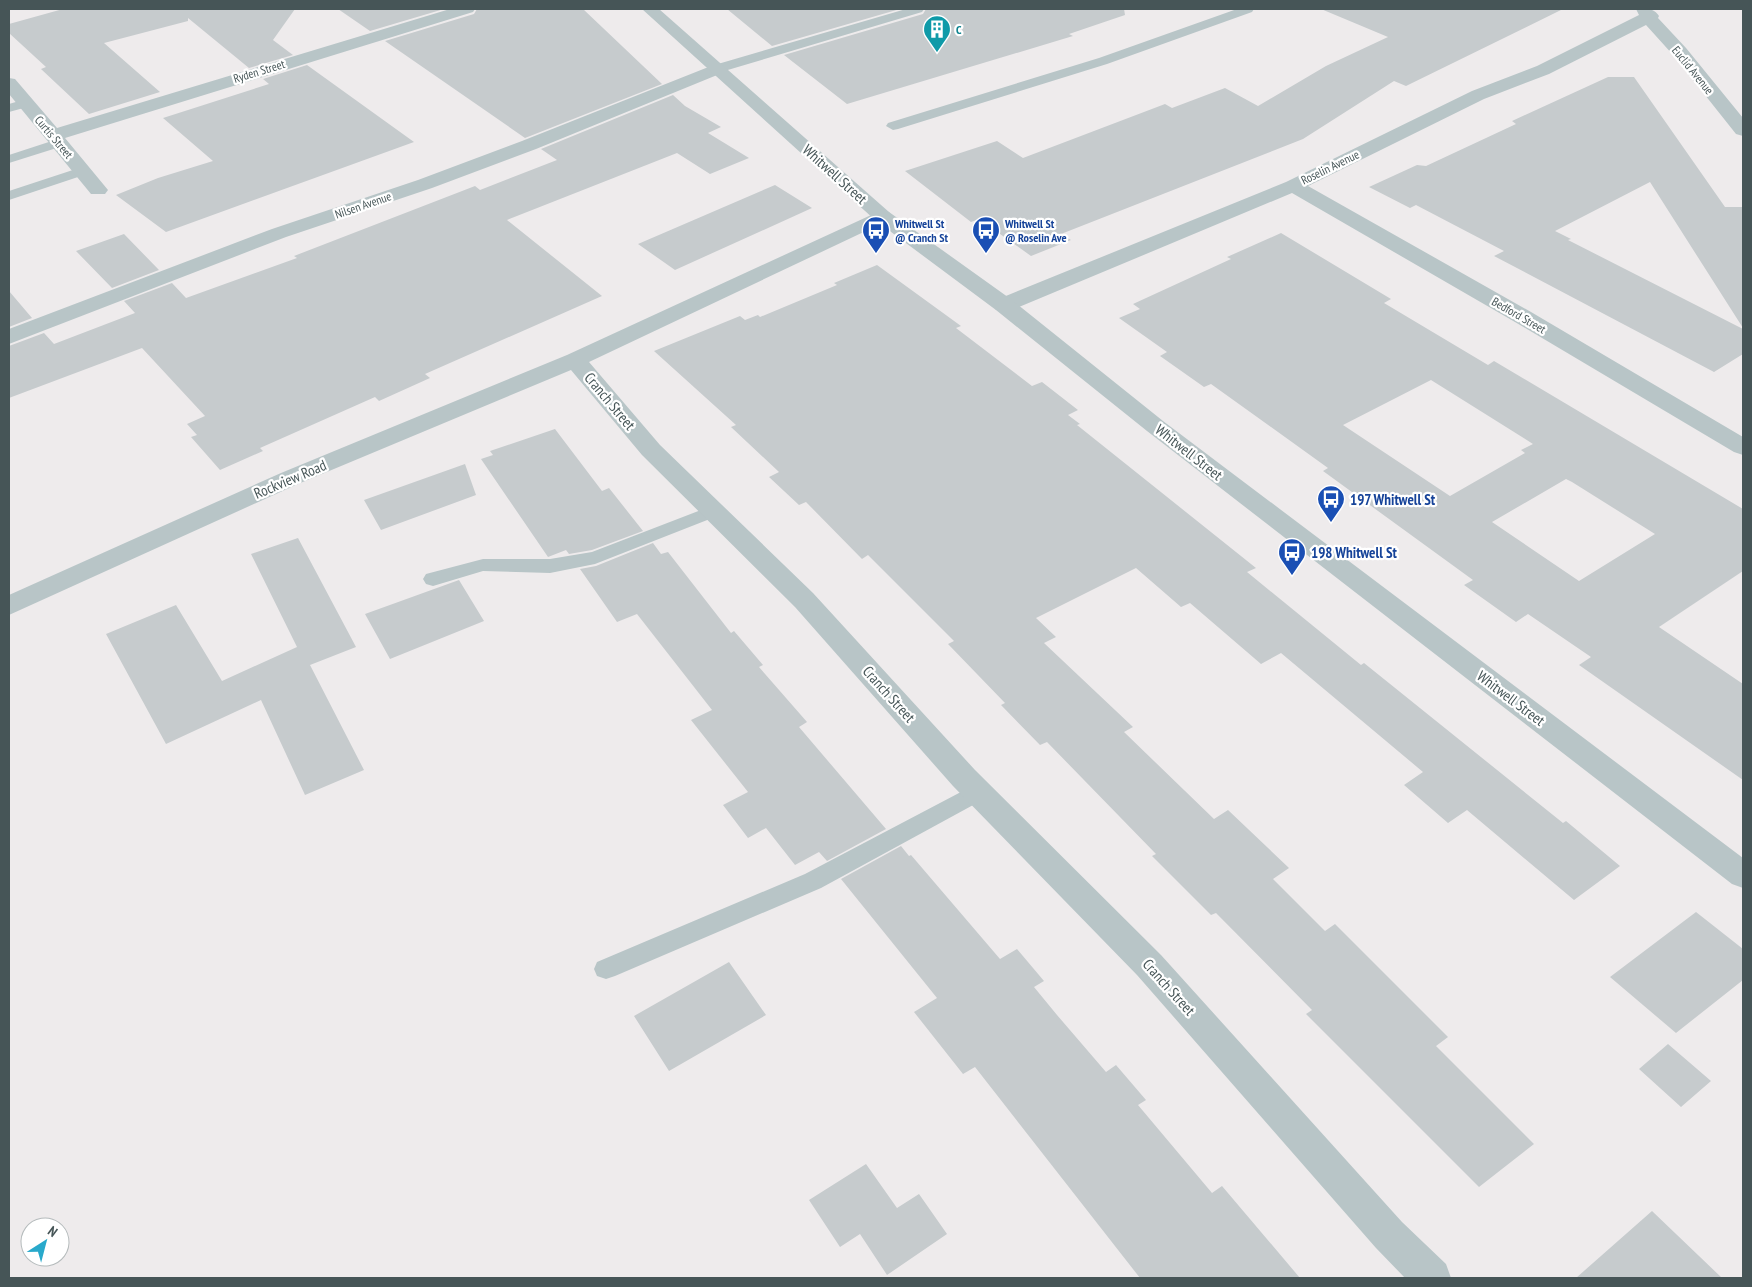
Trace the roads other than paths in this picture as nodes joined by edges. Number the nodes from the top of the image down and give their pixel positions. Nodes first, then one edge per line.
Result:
1 (467, 9) edge
2 (650, 9) edge
3 (918, 9) edge
4 (1248, 9) edge
5 (1648, 13) edge
6 (716, 69) junction
7 (9, 84) edge
8 (17, 106) edge
9 (893, 126) dead end
10 (1743, 130) edge
11 (55, 139) junction
12 (9, 159) edge
13 (82, 171) junction
14 (1293, 186) junction
15 (98, 190) dead end
16 (9, 196) edge
17 (882, 216) junction
18 (1004, 305) junction
19 (9, 337) edge
20 (575, 360) junction
21 (1743, 447) edge
22 (714, 511) junction
23 (433, 579) dead end
24 (9, 606) edge
25 (978, 792) junction
26 (1743, 876) edge
27 (606, 969) dead end
28 (1432, 1278) edge

1 - 11 street, Ryden Street
2 - 6 street, Whitwell Street
3 - 6 lane
4 - 9 lane
5 - 10 street, Euclid Avenue
5 - 14 street, Roselin Avenue
6 - 17 street, Whitwell Street
6 - 19 street, Nilsen Avenue
7 - 8 street, Curtis Street
8 - 11 street, Curtis Street
11 - 12 lane
11 - 13 street, Curtis Street
13 - 15 street, Curtis Street
13 - 16 lane
14 - 18 street, Roselin Avenue
14 - 21 street, Bedford Street
17 - 18 street, Whitwell Street
17 - 20 street, Cranch Street
18 - 26 street, Whitwell Street
20 - 22 street, Cranch Street
20 - 24 street, Rockview Road
22 - 23 lane
22 - 25 street, Cranch Street
25 - 27 lane
25 - 28 street, Cranch Street

